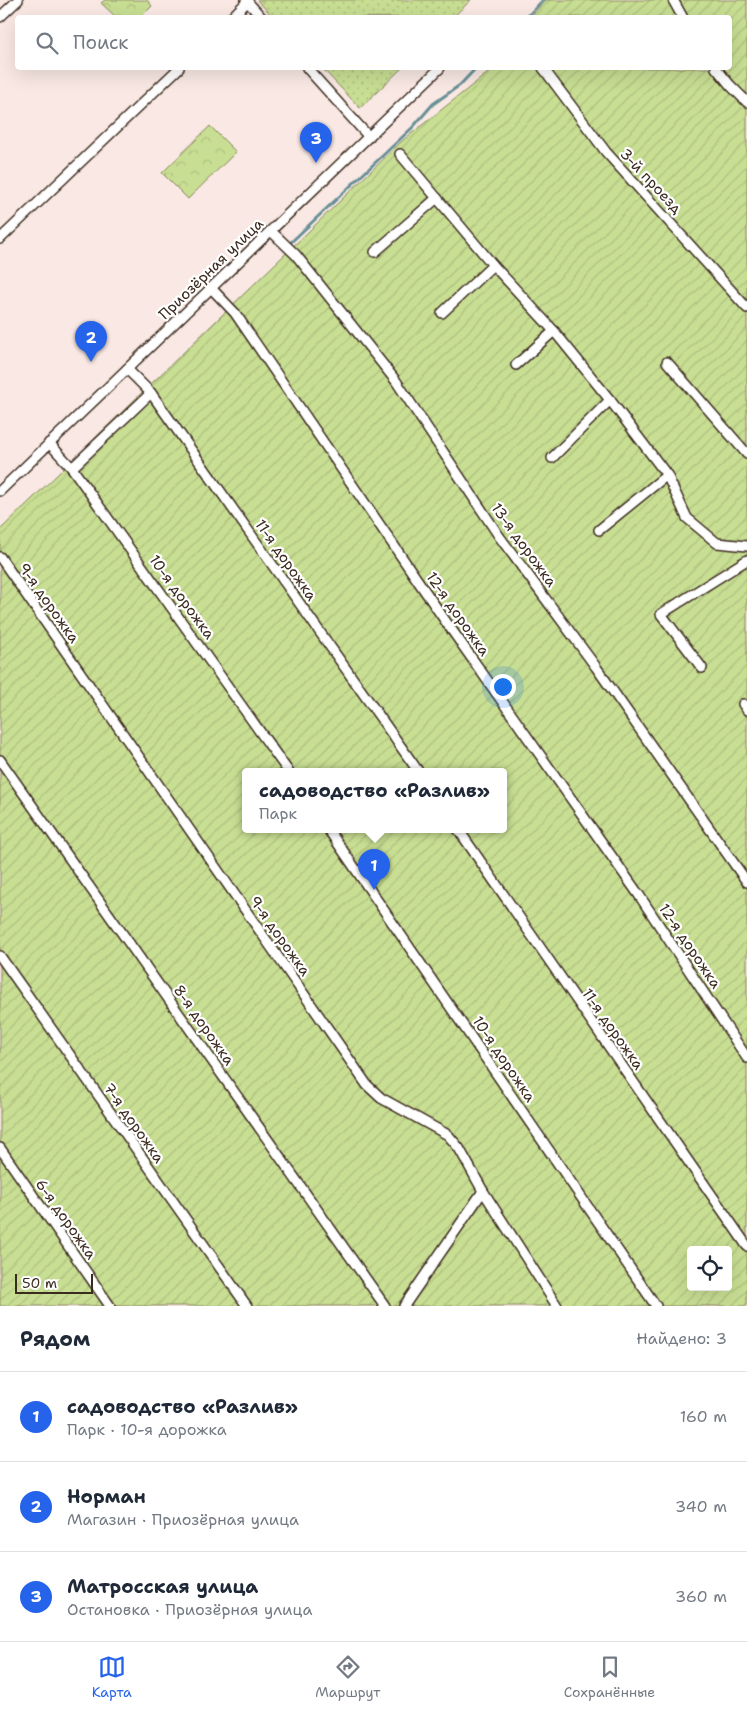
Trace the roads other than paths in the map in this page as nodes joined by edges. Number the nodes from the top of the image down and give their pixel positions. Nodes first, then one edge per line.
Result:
1 (18, 0) edge
2 (673, 0) edge
3 (247, 1) edge
4 (234, 15) edge
5 (259, 15) edge
6 (681, 15) edge
7 (0, 17) edge
8 (177, 70) edge
9 (309, 70) edge
10 (438, 70) edge
11 (544, 70) edge
12 (718, 70) edge
13 (747, 102) edge
14 (369, 137) junction
15 (400, 154) dead end
16 (437, 198) junction
17 (271, 231) junction
18 (0, 239) edge
19 (375, 252) dead end
20 (493, 265) junction
21 (211, 288) junction
22 (747, 308) edge
23 (442, 313) dead end
24 (554, 331) junction
25 (667, 362) dead end
26 (516, 365) dead end
27 (127, 368) junction
28 (151, 392) junction
29 (610, 400) junction
30 (49, 444) junction
31 (747, 454) edge
32 (552, 458) dead end
33 (72, 468) junction
34 (667, 475) junction
35 (0, 491) edge
36 (599, 530) dead end
37 (747, 546) edge
38 (0, 557) edge
39 (747, 560) edge
40 (702, 668) dead end
41 (0, 760) edge
42 (286, 768) edge
43 (416, 768) edge
44 (331, 833) edge
45 (461, 833) edge
46 (747, 882) edge
47 (0, 956) edge
48 (747, 1058) edge
49 (0, 1148) edge
50 (483, 1191) junction
51 (747, 1246) edge
52 (110, 1306) edge
53 (247, 1306) edge
54 (385, 1306) edge
55 (404, 1306) edge
56 (557, 1306) edge
57 (656, 1306) edge

1 - 7 street
2 - 6 street
3 - 4 street
3 - 5 street
8 - 18 street
9 - 14 street
10 - 14 street, Приозёрная улица
11 - 22 street, 3-й проезд
12 - 13 street
14 - 17 street, Приозёрная улица
15 - 16 street
16 - 19 street
16 - 20 street
17 - 21 street, Приозёрная улица
17 - 46 street, 13-я дорожка
20 - 23 street
20 - 24 street
21 - 27 street, Приозёрная улица
21 - 48 street, 12-я дорожка
24 - 26 street
24 - 29 street
25 - 31 street
27 - 28 street, 11-я дорожка
27 - 30 street, Приозёрная улица
28 - 33 street
28 - 43 street, 11-я дорожка
29 - 32 street
29 - 34 street
30 - 33 street, 10-я дорожка
30 - 35 street, Приозёрная улица
33 - 42 street, 10-я дорожка
34 - 36 street
34 - 37 street
38 - 50 street, 9-я дорожка
39 - 40 street
41 - 54 street, 8-я дорожка
44 - 57 street, 10-я дорожка
45 - 51 street, 11-я дорожка
47 - 53 street, 7-я дорожка
49 - 52 street, 6-я дорожка
50 - 55 street
50 - 56 street, 9-я дорожка

